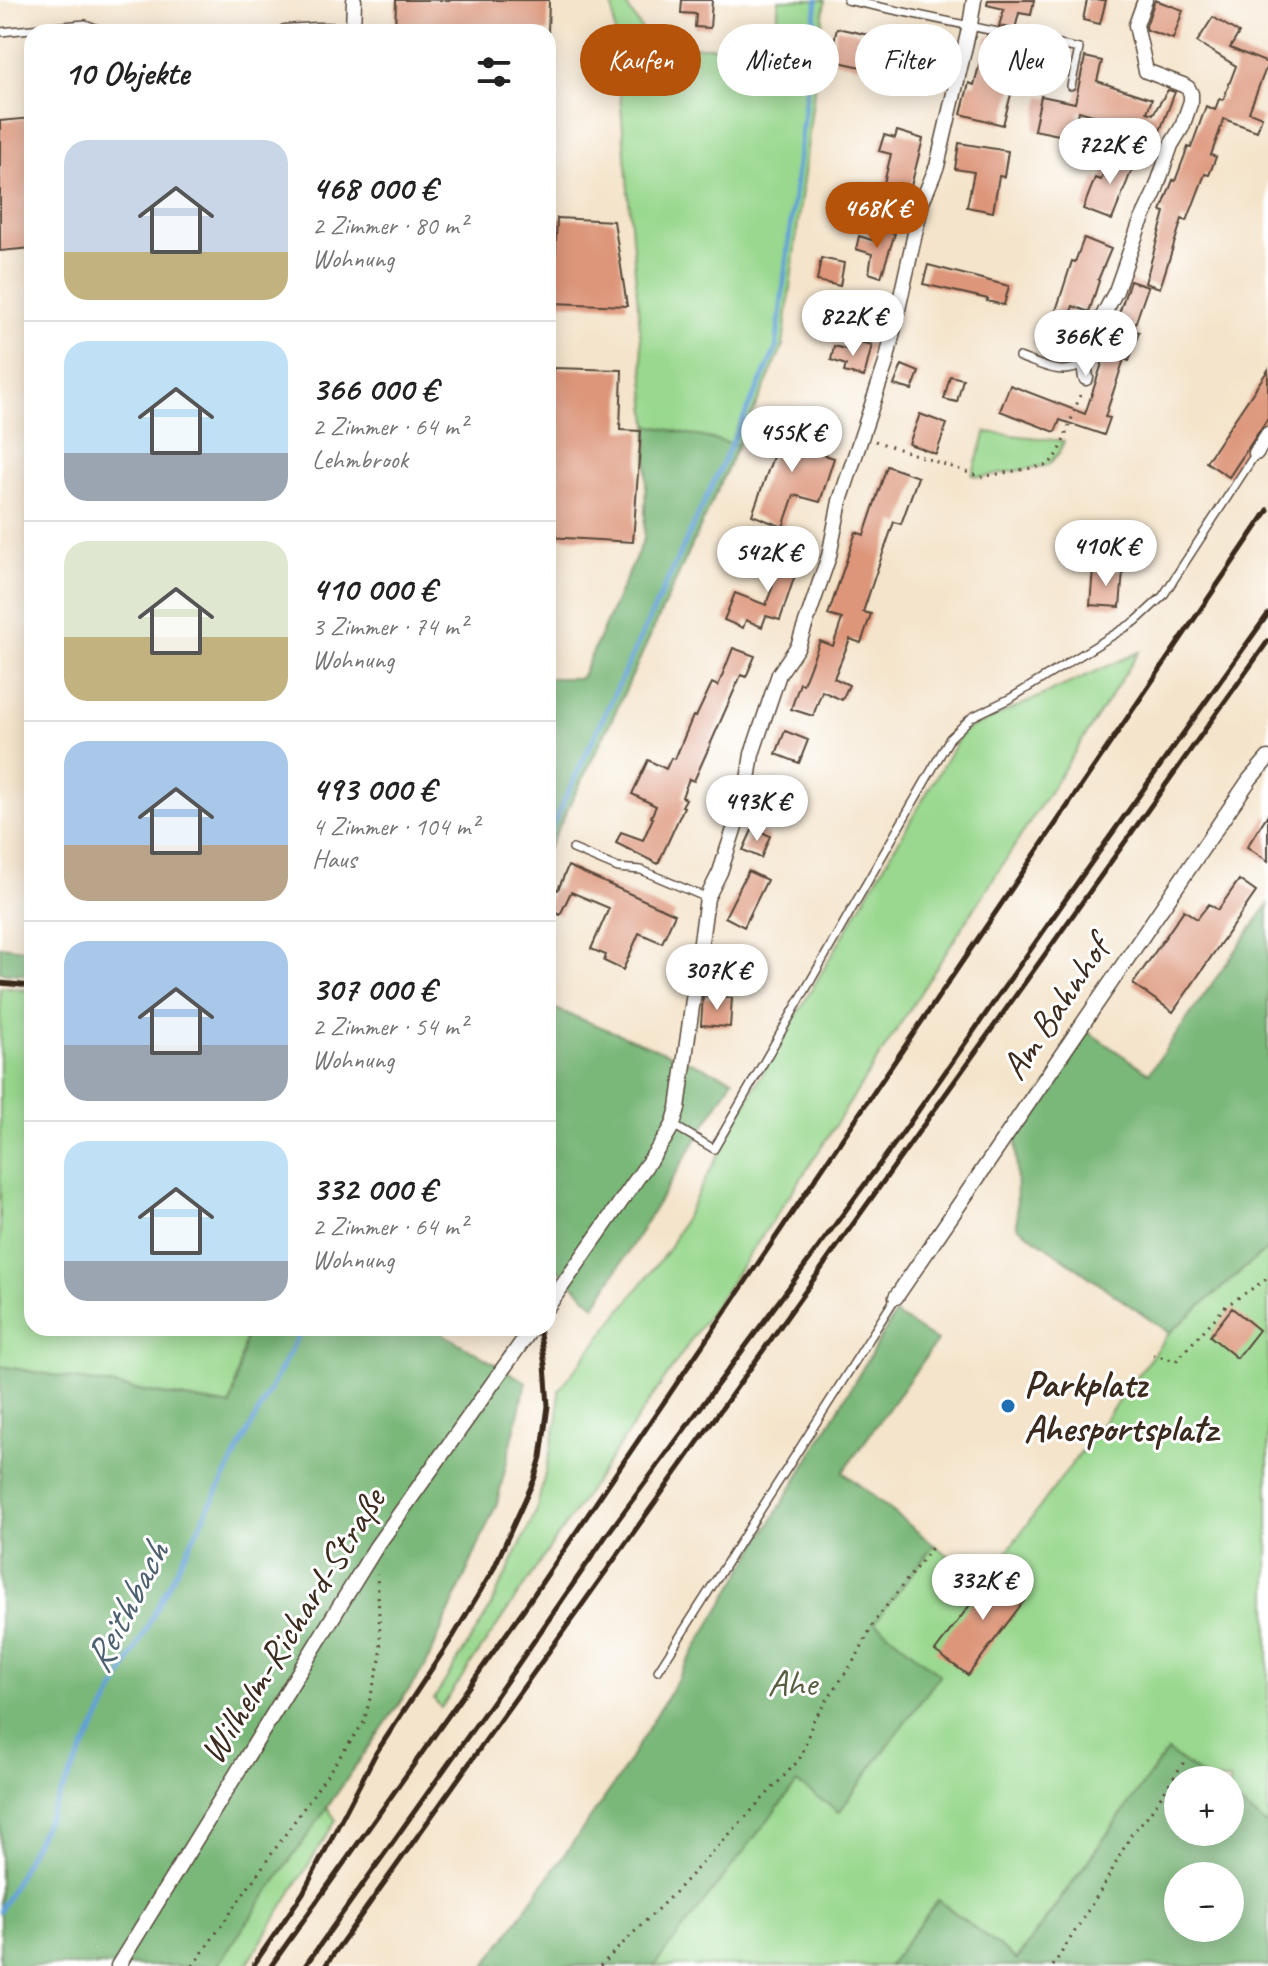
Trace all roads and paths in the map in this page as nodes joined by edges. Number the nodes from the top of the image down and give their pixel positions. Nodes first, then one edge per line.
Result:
1 (354, 0) edge
2 (847, 0) edge
3 (974, 0) edge
4 (1145, 0) edge
5 (353, 24) edge
6 (970, 25) junction
7 (978, 27) edge
8 (24, 30) edge
9 (0, 32) edge
10 (1071, 47) edge
11 (1071, 86) dead end
12 (1019, 357) dead end
13 (1085, 371) junction
14 (1268, 434) edge
15 (861, 436) junction
16 (1256, 453) joint
17 (1268, 758) edge
18 (573, 849) dead end
19 (707, 898) junction
20 (673, 1125) junction
21 (1268, 1278) edge
22 (556, 1295) edge
23 (896, 1297) joint
24 (526, 1336) edge
25 (1153, 1355) dead end
26 (934, 1545) dead end
27 (376, 1547) junction
28 (658, 1671) dead end
29 (1184, 1762) dead end
30 (118, 1966) edge
31 (193, 1966) edge
32 (600, 1966) edge
33 (1053, 1966) edge

1 - 5 street
2 - 6 lane
3 - 6 street
4 - 13 street
6 - 7 lane
6 - 15 street
8 - 9 lane
10 - 11 lane
12 - 13 lane
13 - 15 path
14 - 16 street
15 - 19 street
16 - 20 lane
17 - 23 street, Am Bahnhof
18 - 19 lane
19 - 20 street
20 - 22 street
21 - 25 path
23 - 28 lane
24 - 27 street, Wilhelm-Richard-Straße
26 - 32 path
27 - 30 street, Wilhelm-Richard-Straße
27 - 31 path
29 - 33 path

